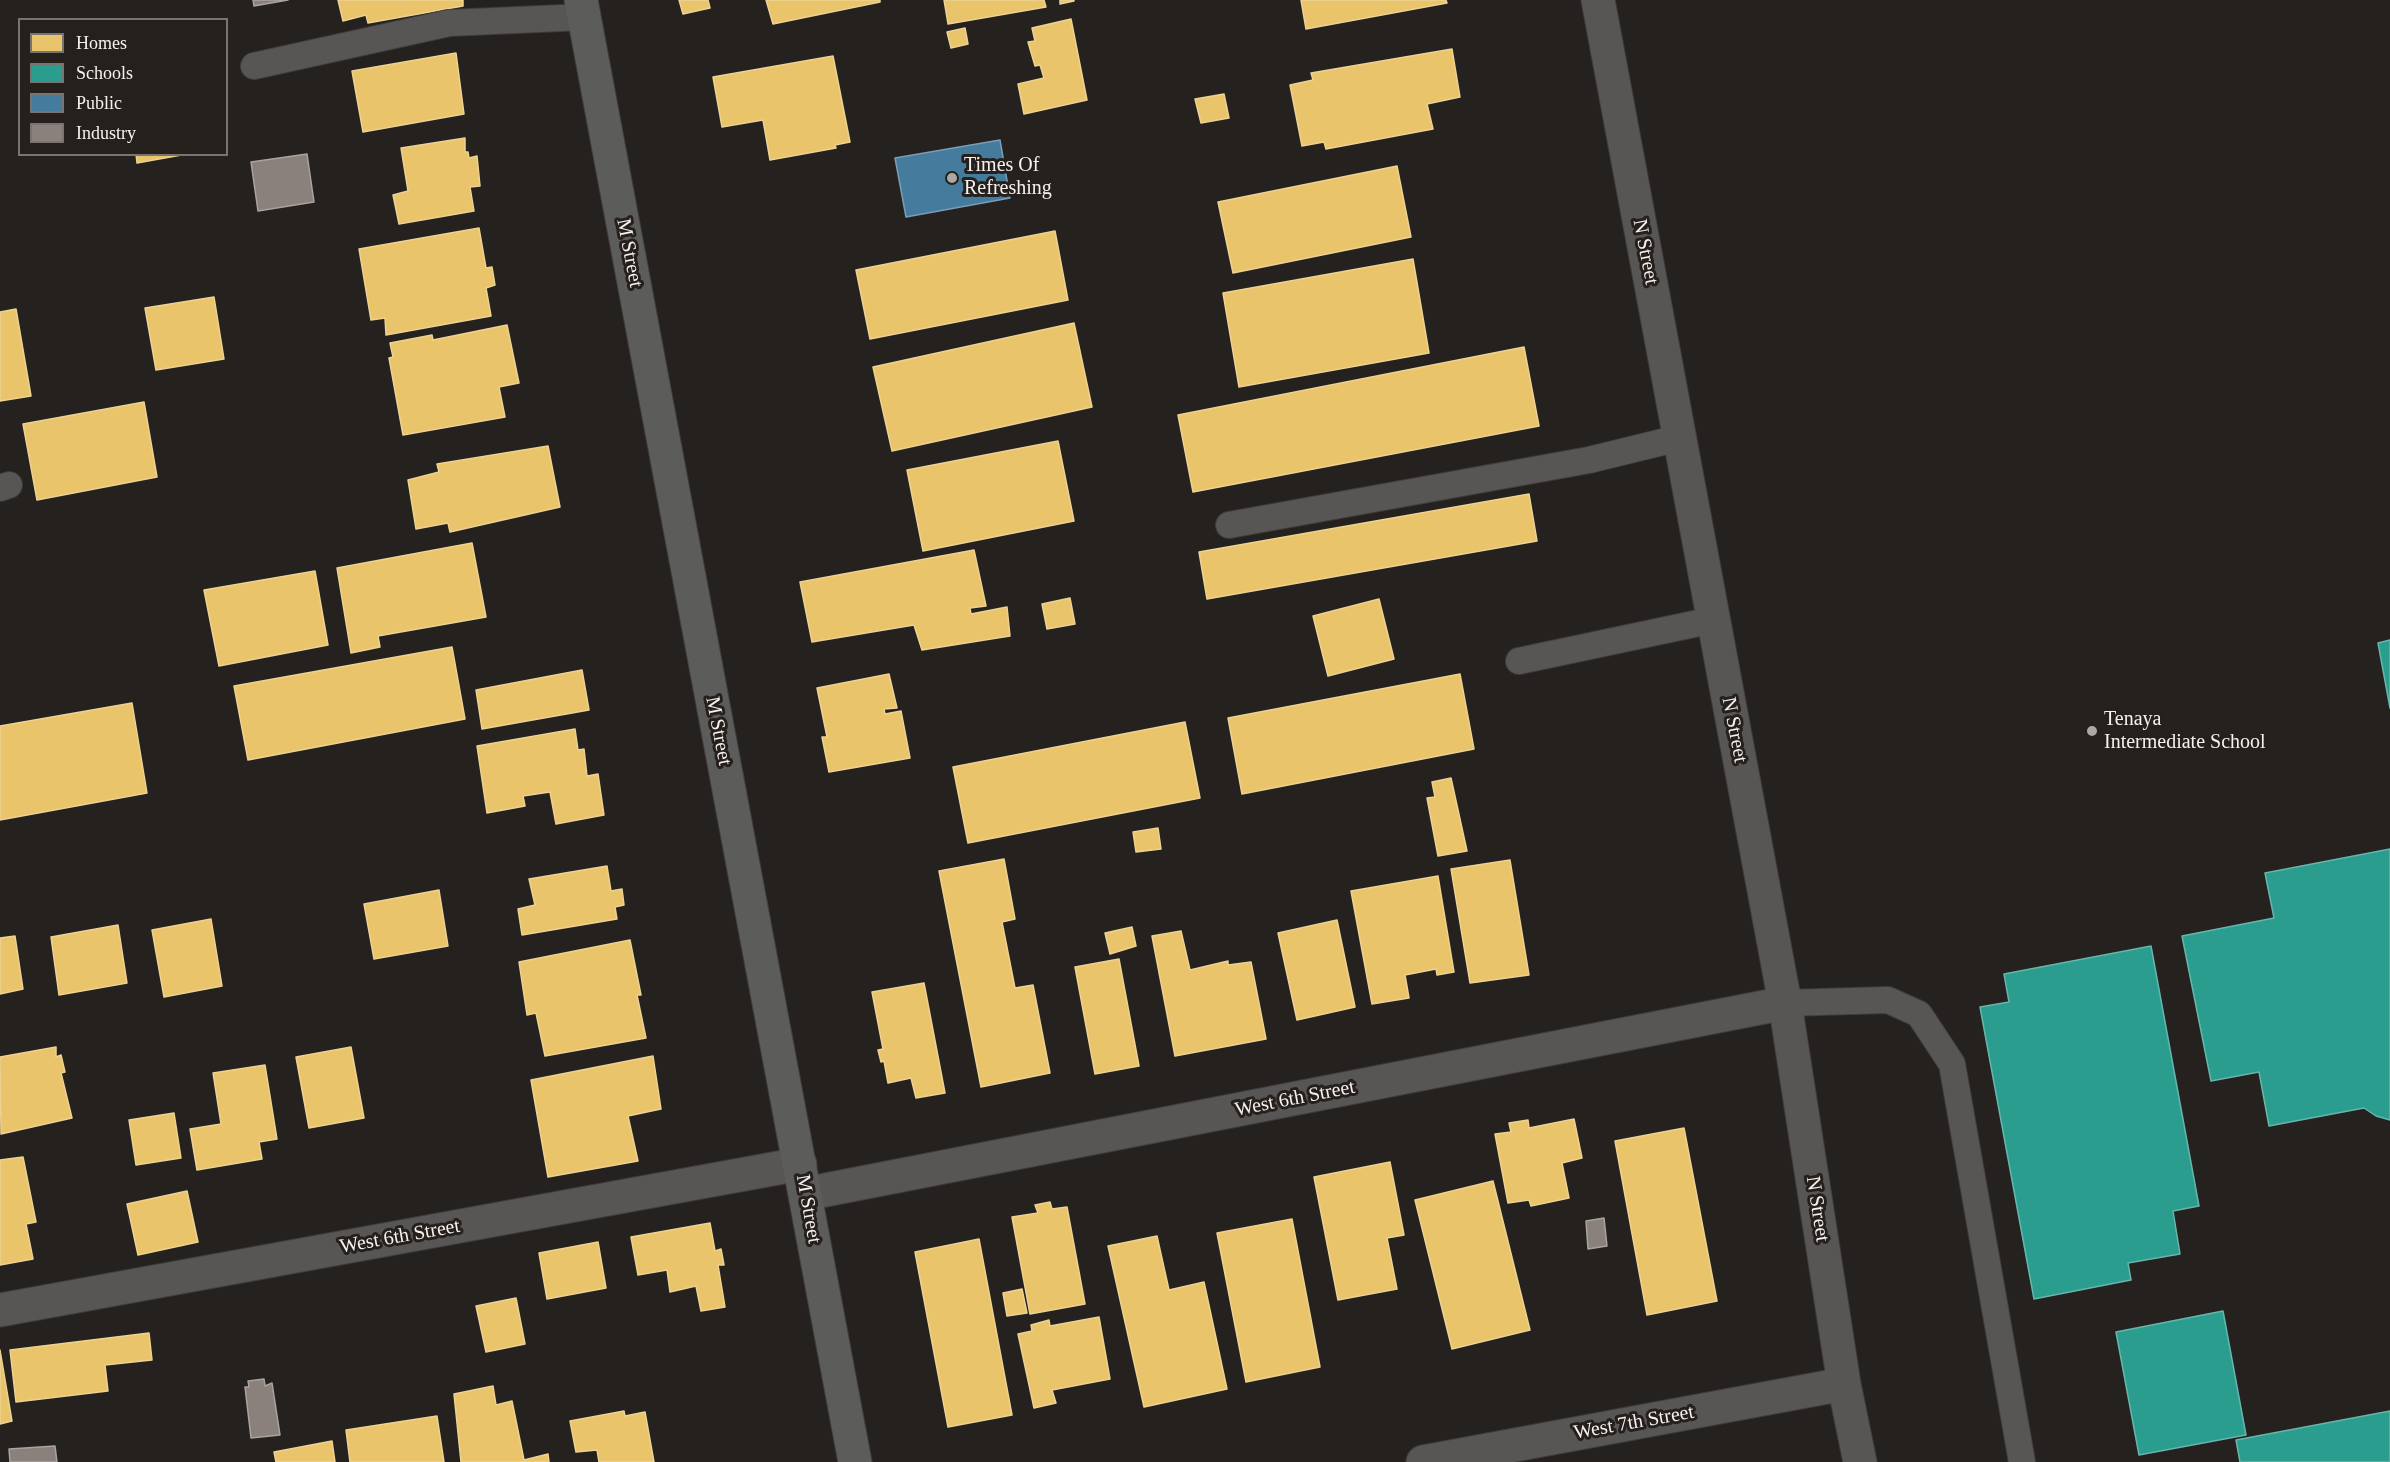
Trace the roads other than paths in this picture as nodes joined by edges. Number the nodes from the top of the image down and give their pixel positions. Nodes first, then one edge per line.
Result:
1 (1598, 0) edge
2 (583, 9) edge
3 (254, 66) dead end
4 (1679, 438) junction
5 (1229, 525) dead end
6 (1713, 621) junction
7 (1520, 661) dead end
8 (1785, 1003) junction
9 (802, 1179) junction
10 (0, 1310) edge
11 (1844, 1384) junction
12 (855, 1462) edge
13 (1423, 1462) edge
14 (1860, 1462) edge
15 (2022, 1462) edge

1 - 4 street, N Street
2 - 3 lane
2 - 9 street, M Street
4 - 5 lane
4 - 6 street, N Street
6 - 7 lane
6 - 8 street, N Street
8 - 9 street, West 6th Street
8 - 11 street, N Street
8 - 15 lane
9 - 10 street, West 6th Street
9 - 12 street, M Street
11 - 13 street, West 7th Street
11 - 14 street, N Street

